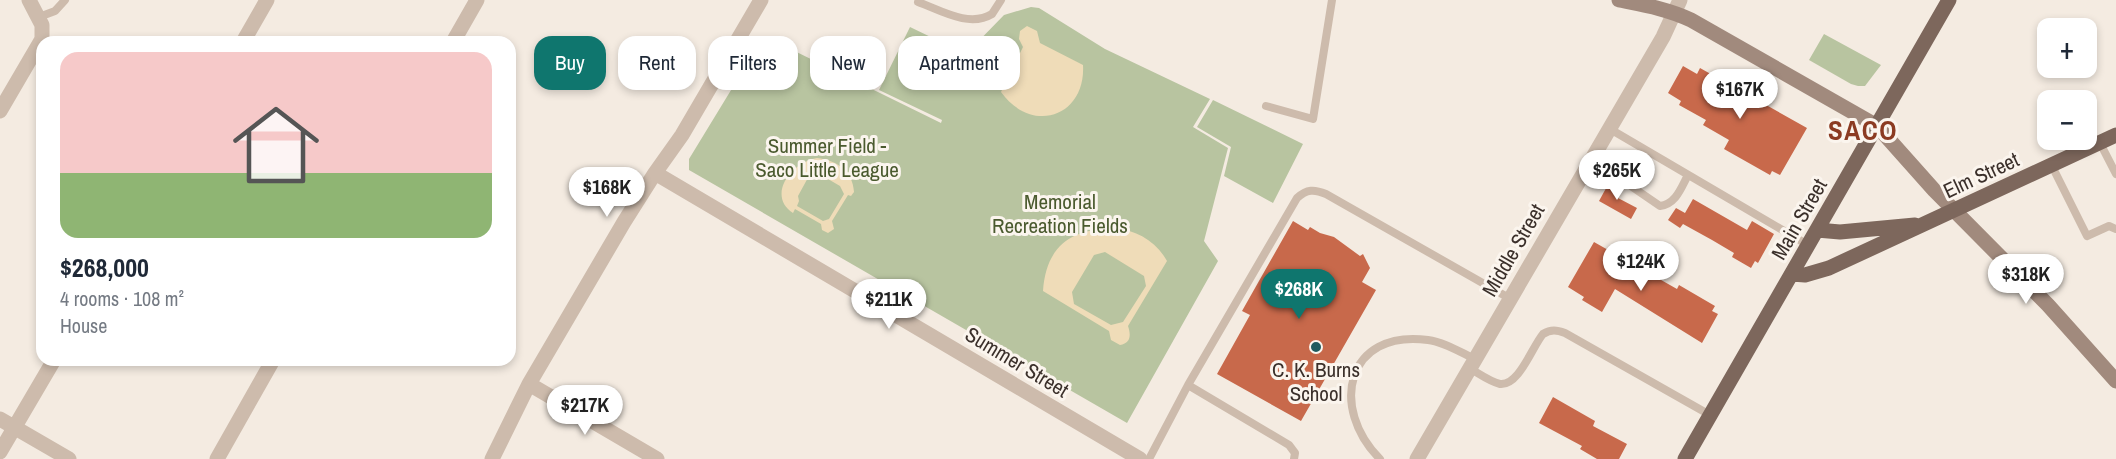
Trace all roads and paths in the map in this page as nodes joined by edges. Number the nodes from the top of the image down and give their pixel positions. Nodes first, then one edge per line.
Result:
1 (29, 0) edge
2 (65, 0) edge
3 (267, 0) edge
4 (477, 0) edge
5 (762, 0) edge
6 (1001, 0) edge
7 (1332, 0) edge
8 (1619, 0) edge
9 (1949, 0) edge
10 (918, 2) dead end
11 (1677, 6) edge
12 (39, 17) junction
13 (42, 36) edge
14 (246, 36) edge
15 (456, 36) edge
16 (36, 49) edge
17 (1266, 106) dead end
18 (0, 111) edge
19 (1877, 126) junction
20 (1610, 129) junction
21 (2116, 135) edge
22 (2100, 143) junction
23 (1590, 162) junction
24 (2052, 165) junction
25 (655, 173) junction
26 (2116, 174) edge
27 (1688, 175) junction
28 (1956, 210) junction
29 (1930, 223) junction
30 (2116, 229) edge
31 (1817, 230) junction
32 (1808, 245) junction
33 (1792, 274) junction
34 (1509, 298) junction
35 (1472, 364) junction
36 (50, 366) edge
37 (270, 366) edge
38 (2116, 381) edge
39 (529, 384) junction
40 (1188, 385) junction
41 (1710, 415) junction
42 (0, 419) edge
43 (14, 428) junction
44 (0, 452) edge
45 (69, 459) edge
46 (217, 459) edge
47 (492, 459) edge
48 (657, 459) edge
49 (1140, 459) edge
50 (1149, 459) edge
51 (1294, 459) edge
52 (1380, 459) edge
53 (1417, 459) edge
54 (1684, 459) edge

1 - 12 street
2 - 12 lane
3 - 14 street
4 - 15 street
5 - 25 street
6 - 10 lane
7 - 17 lane
8 - 11 main road
9 - 19 main road, Main Street
11 - 19 main road
11 - 20 street, Middle Street
12 - 13 street
16 - 18 street
19 - 28 main road
19 - 31 main road, Main Street
20 - 23 street, Middle Street
20 - 27 lane
21 - 22 main road, Elm Street
22 - 24 main road, Elm Street
22 - 26 lane
23 - 27 lane
23 - 34 street, Middle Street
24 - 28 main road, Elm Street
24 - 30 lane
25 - 39 street
25 - 49 street, Summer Street
27 - 32 lane
28 - 29 main road, Elm Street
28 - 38 main road
29 - 31 main road, Elm Street
29 - 33 main road, Elm Street
31 - 32 main road, Main Street
32 - 33 main road, Main Street
33 - 41 main road, Main Street
34 - 35 street, Middle Street
34 - 40 lane
35 - 41 lane
35 - 52 lane
35 - 53 street, Middle Street
36 - 43 street
37 - 46 street
39 - 47 street
39 - 48 street
40 - 50 lane
40 - 51 lane
41 - 54 main road, Main Street
42 - 43 street
43 - 44 street
43 - 45 street

